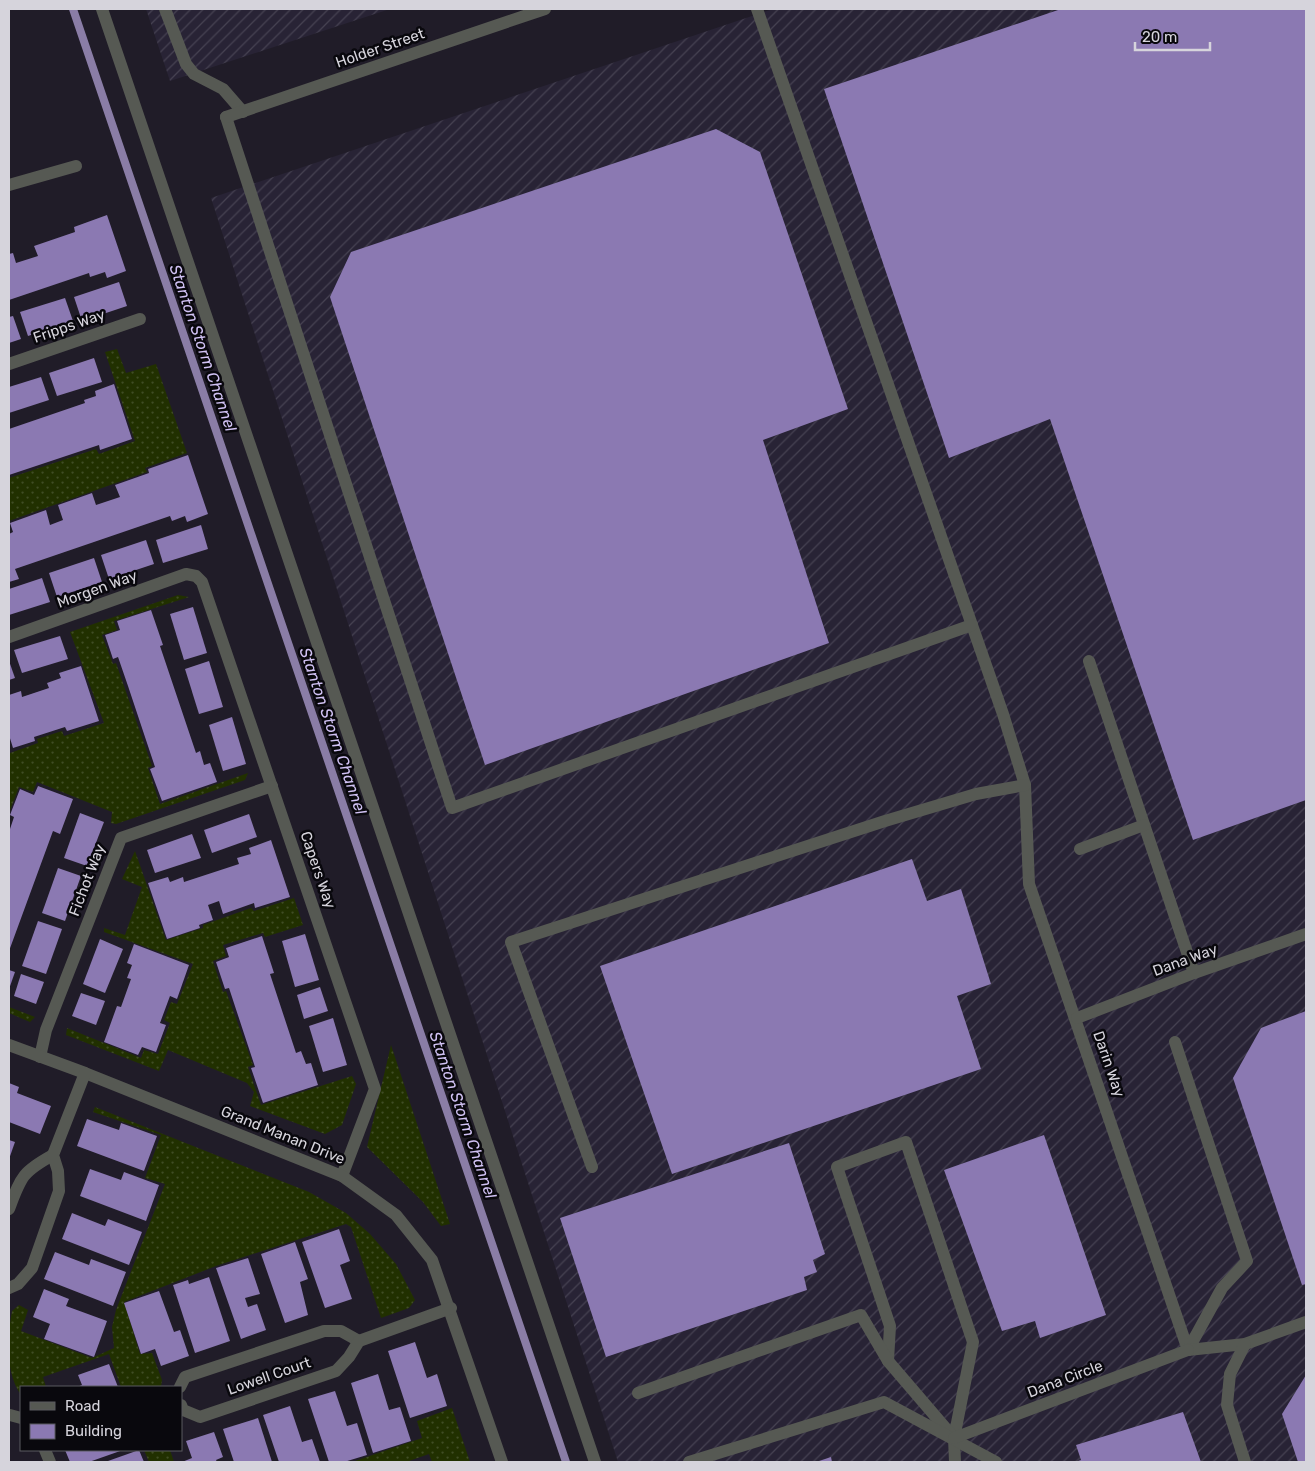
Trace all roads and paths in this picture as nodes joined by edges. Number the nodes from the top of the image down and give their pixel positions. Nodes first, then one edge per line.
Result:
1 (102, 9) edge
2 (165, 9) edge
3 (545, 9) edge
4 (757, 9) edge
5 (243, 112) junction
6 (76, 166) dead end
7 (9, 185) edge
8 (140, 319) dead end
9 (9, 364) edge
10 (196, 576) joint
11 (972, 625) junction
12 (9, 638) edge
13 (1089, 661) dead end
14 (1025, 785) junction
15 (272, 786) junction
16 (1144, 825) junction
17 (1080, 849) dead end
18 (1306, 934) edge
19 (1194, 973) junction
20 (1076, 1018) junction
21 (1175, 1042) dead end
22 (9, 1045) edge
23 (40, 1057) junction
24 (85, 1073) junction
25 (52, 1155) junction
26 (592, 1167) dead end
27 (342, 1176) junction
28 (9, 1209) edge
29 (9, 1288) edge
30 (451, 1308) junction
31 (1306, 1322) edge
32 (359, 1341) junction
33 (1246, 1344) junction
34 (1188, 1350) junction
35 (888, 1361) junction
36 (180, 1386) edge
37 (638, 1393) dead end
38 (182, 1408) edge
39 (954, 1438) junction
40 (502, 1462) edge
41 (595, 1462) edge
42 (689, 1462) edge
43 (955, 1462) edge
44 (996, 1462) edge
45 (1245, 1462) edge

1 - 41 street
2 - 5 street
3 - 5 street, Holder Street
4 - 11 street, Darin Way
5 - 11 street, Holder Street
6 - 7 street
8 - 9 street, Fripps Way
10 - 12 street, Morgen Way
10 - 15 street, Capers Way
11 - 14 street, Darin Way
13 - 16 street
14 - 20 street, Darin Way
14 - 26 street
15 - 23 street, Fichot Way
15 - 27 street, Capers Way
16 - 17 street
16 - 19 street
18 - 19 street, Dana Way
19 - 20 street, Dana Way
20 - 34 street, Darin Way
21 - 34 street
22 - 23 street, Grand Manan Drive
23 - 24 street, Grand Manan Drive
24 - 25 street
24 - 27 street, Grand Manan Drive
25 - 28 street
25 - 29 street
27 - 30 street, Grand Manan Drive
30 - 32 street
30 - 40 street, Grand Manan Drive
31 - 33 street, Dana Circle
32 - 36 street, Lowell Court
32 - 38 street, Lowell Court
33 - 34 street, Dana Circle
33 - 45 street
34 - 39 street, Dana Circle
35 - 37 street
35 - 39 street
35 - 39 street
39 - 42 street
39 - 43 street
39 - 44 street

